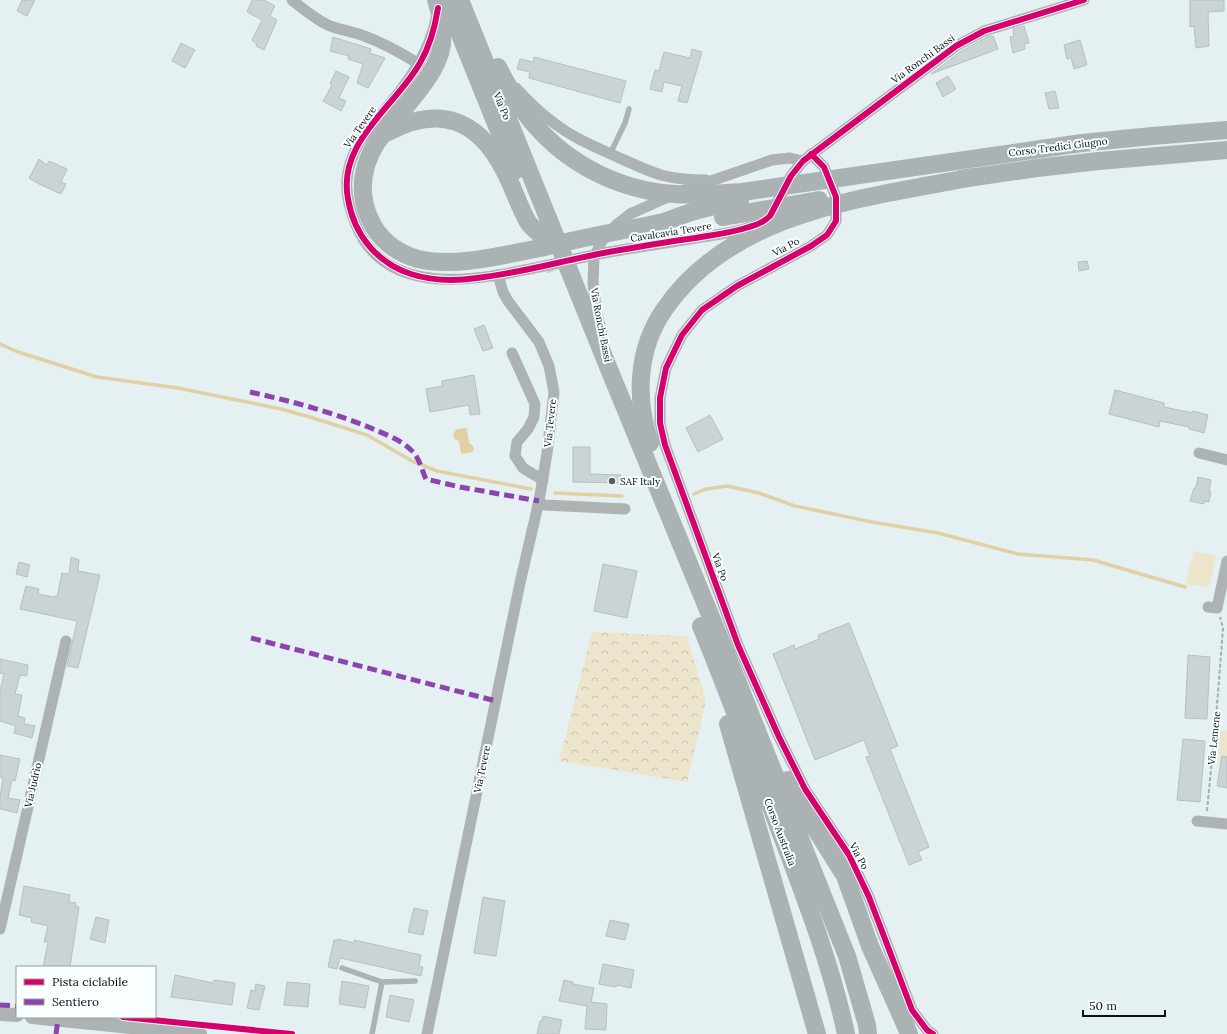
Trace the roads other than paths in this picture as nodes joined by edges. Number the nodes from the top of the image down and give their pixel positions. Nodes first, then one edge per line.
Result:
1 (292, 0) edge
2 (460, 0) edge
3 (465, 0) edge
4 (1084, 0) edge
5 (440, 3) edge
6 (419, 64) junction
7 (501, 73) junction
8 (629, 109) dead end
9 (1227, 130) edge
10 (384, 134) junction
11 (1227, 150) edge
12 (610, 154) junction
13 (807, 157) junction
14 (890, 171) junction
15 (973, 177) junction
16 (715, 180) junction
17 (660, 223) junction
18 (556, 270) tunnel mouth
19 (498, 275) junction
20 (512, 353) dead end
21 (610, 374) junction
22 (1199, 453) dead end
23 (1227, 460) edge
24 (543, 480) junction
25 (538, 504) junction
26 (625, 509) dead end
27 (1227, 561) edge
28 (689, 566) junction
29 (1213, 608) road end
30 (704, 633) junction
31 (66, 641) dead end
32 (736, 678) junction
33 (1201, 821) road end
34 (1227, 824) edge
35 (0, 929) edge
36 (870, 946) junction
37 (342, 968) dead end
38 (415, 981) dead end
39 (382, 982) junction
40 (0, 1014) edge
41 (16, 1016) edge
42 (42, 1018) edge
43 (200, 1034) edge
44 (372, 1034) edge
45 (427, 1034) edge
46 (817, 1034) edge
47 (846, 1034) edge
48 (868, 1034) edge
49 (896, 1034) edge
50 (909, 1034) edge
51 (933, 1034) edge

1 - 6 street
2 - 21 highway, Via Po
3 - 7 highway
4 - 13 street, Via Ronchi Bassi
5 - 6 street, Via Tevere
5 - 10 highway
5 - 10 highway, Via Po
6 - 19 street, Via Tevere
7 - 12 street, Via Ronchi Bassi
7 - 14 highway
8 - 12 lane
9 - 14 highway, Corso Tredici Giugno
10 - 17 highway
11 - 15 highway, Corso Tredici Giugno
12 - 16 street, Via Ronchi Bassi
13 - 16 street, Via Ronchi Bassi
13 - 19 street, Cavalcavia Tevere
13 - 51 street, Via Po
14 - 17 highway
15 - 17 highway
15 - 28 highway
16 - 21 street, Via Ronchi Bassi
18 - 30 highway
19 - 24 street, Via Tevere
20 - 24 street, Via Tevere
21 - 28 highway, Via Po
22 - 23 street
24 - 25 street, Via Tevere
25 - 26 street
25 - 45 street, Via Tevere
27 - 29 street
28 - 32 highway, Via Po
30 - 46 highway
30 - 47 highway, Corso Australia
31 - 35 street, Via Judrio
32 - 36 highway
32 - 48 highway, Corso Australia
33 - 34 street
36 - 49 highway
36 - 50 highway
37 - 39 lane
38 - 39 lane
39 - 44 lane
40 - 41 street
42 - 43 street

